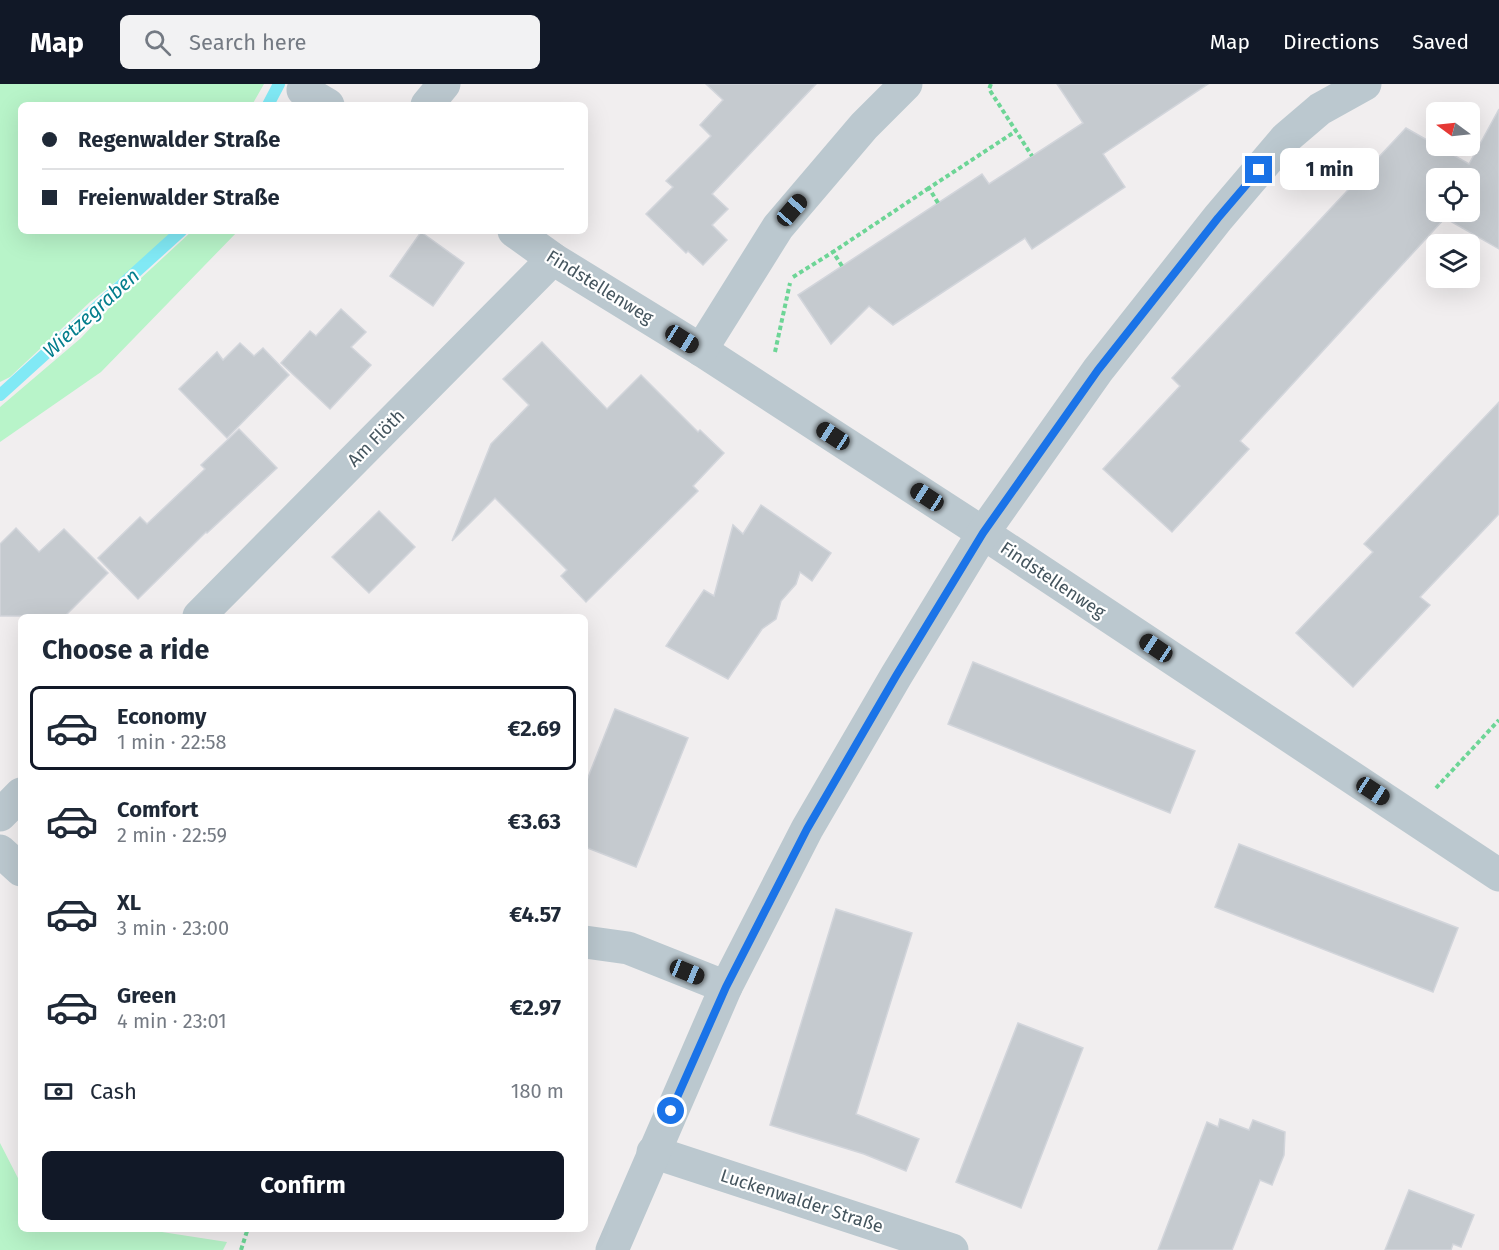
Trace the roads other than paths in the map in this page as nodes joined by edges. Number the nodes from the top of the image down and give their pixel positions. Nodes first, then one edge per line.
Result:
1 (444, 84) edge
2 (906, 84) edge
3 (1365, 84) edge
4 (429, 102) edge
5 (518, 234) edge
6 (553, 259) junction
7 (701, 350) junction
8 (983, 533) junction
9 (200, 614) edge
10 (18, 797) edge
11 (0, 815) edge
12 (0, 851) edge
13 (18, 867) edge
14 (1499, 875) edge
15 (588, 942) edge
16 (726, 987) junction
17 (653, 1152) junction
18 (612, 1250) edge
19 (952, 1250) edge

1 - 4 street
2 - 7 street
3 - 8 street
5 - 6 street, Findstellenweg
6 - 7 street, Findstellenweg
6 - 9 street, Am Flöth
7 - 8 street, Findstellenweg
8 - 14 street, Findstellenweg
8 - 16 street
10 - 11 street
12 - 13 street
15 - 16 street
16 - 17 street
17 - 18 street
17 - 19 street, Luckenwalder Straße

